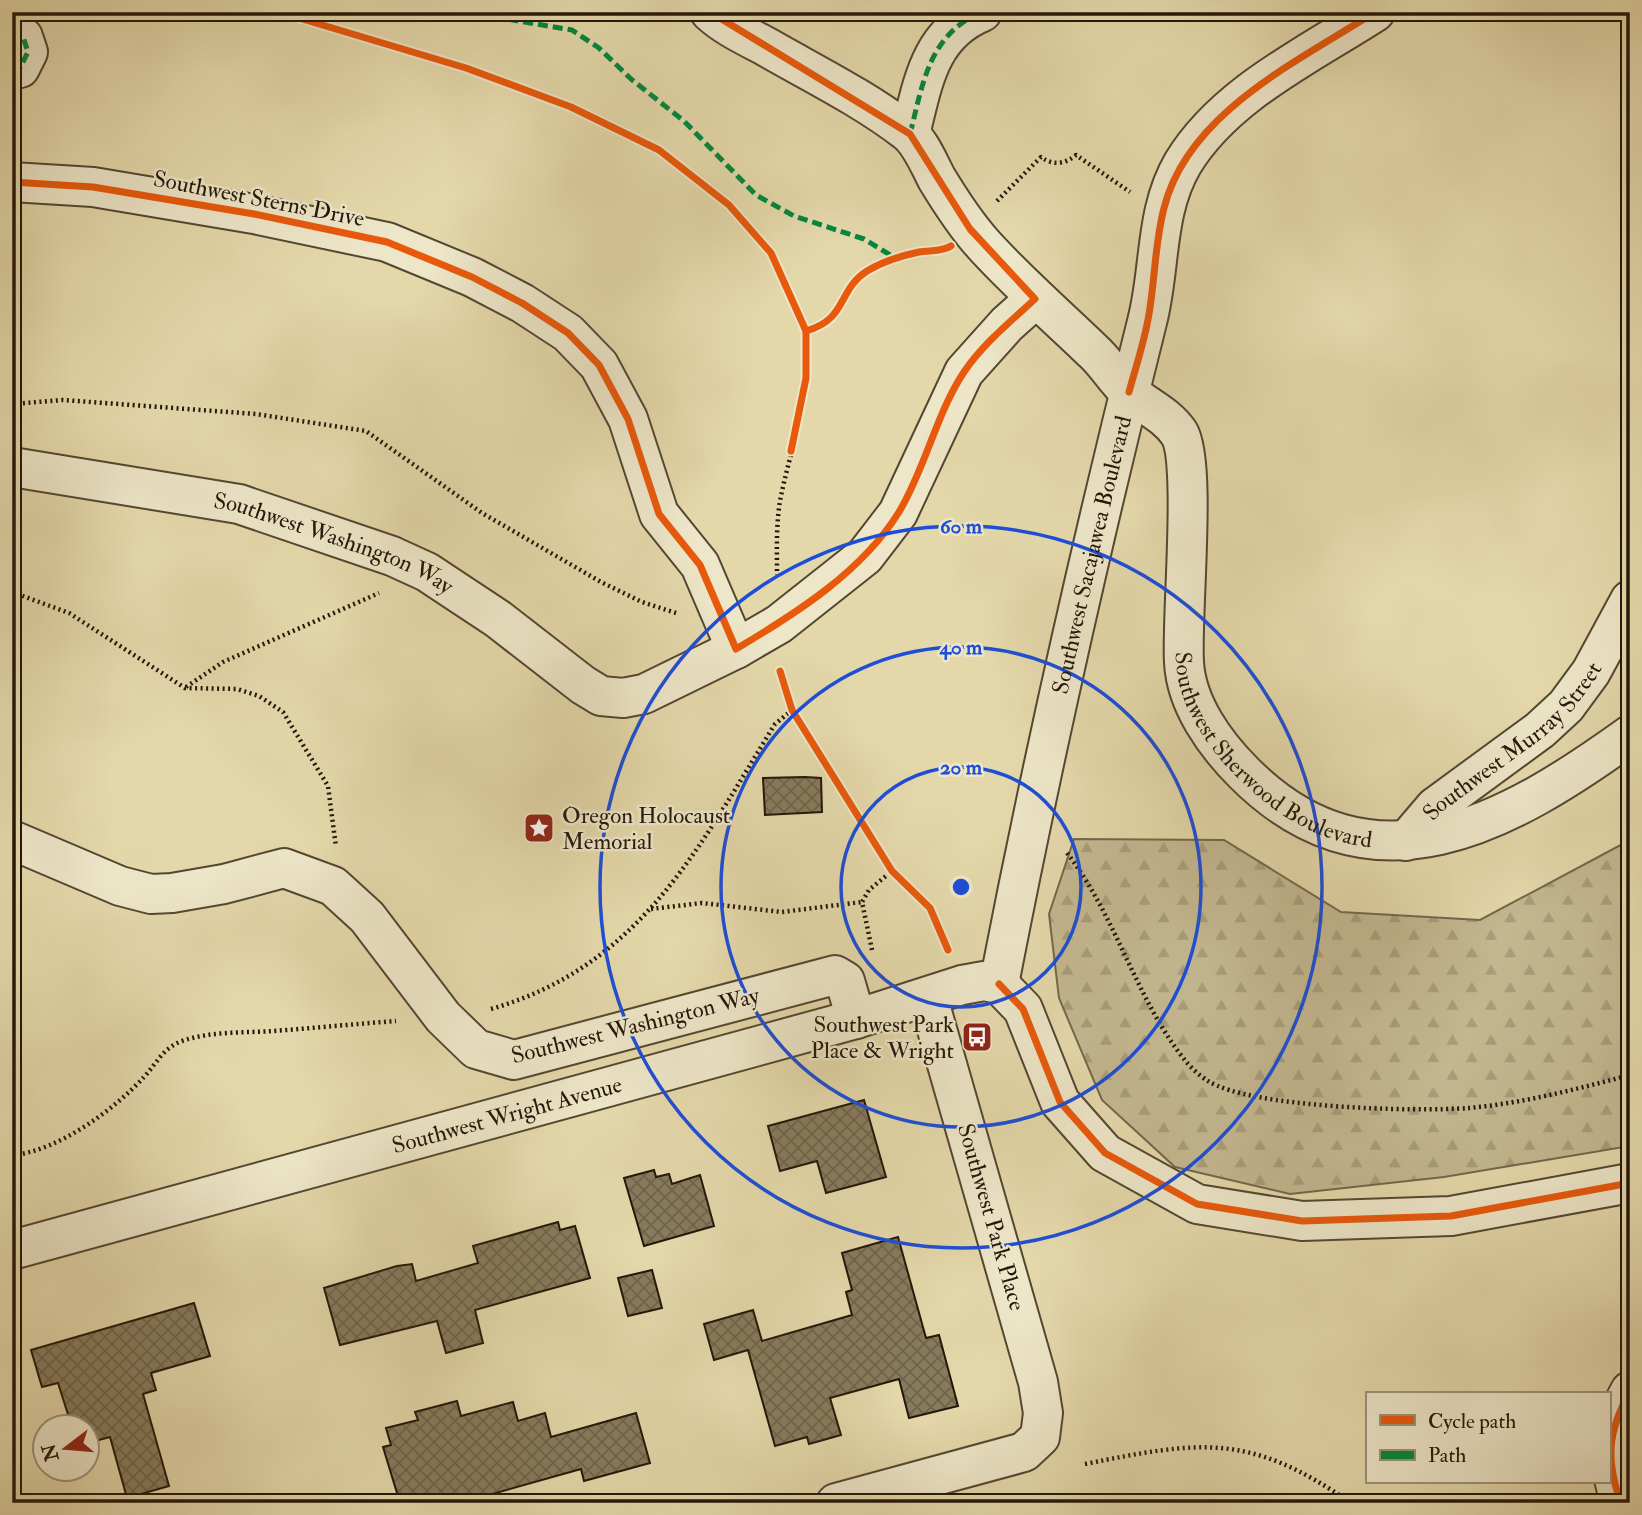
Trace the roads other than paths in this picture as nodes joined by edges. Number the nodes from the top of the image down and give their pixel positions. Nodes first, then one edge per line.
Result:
1 (710, 12) edge
2 (982, 12) edge
3 (1376, 12) edge
4 (12, 31) edge
5 (12, 70) edge
6 (910, 134) junction
7 (12, 181) edge
8 (1035, 299) junction
9 (1129, 392) junction
10 (12, 467) edge
11 (1630, 600) edge
12 (729, 634) junction
13 (1630, 735) edge
14 (12, 840) edge
15 (1406, 841) junction
16 (999, 984) junction
17 (928, 998) junction
18 (856, 1019) junction
19 (1630, 1183) edge
20 (12, 1250) edge
21 (1630, 1391) edge
22 (1610, 1441) edge
23 (1610, 1453) edge
24 (836, 1503) edge
25 (1620, 1503) edge

1 - 6 street
2 - 6 street
3 - 9 street, Southwest Sacajawea Boulevard
4 - 5 street
6 - 8 street, Southwest Sherwood Boulevard
7 - 12 street, Southwest Sterns Drive
8 - 9 street, Southwest Sherwood Boulevard
8 - 12 street
9 - 15 street, Southwest Sherwood Boulevard
9 - 16 street, Southwest Sacajawea Boulevard
10 - 12 street, Southwest Washington Way
11 - 15 street, Southwest Murray Street
13 - 15 street, Southwest Sherwood Boulevard
14 - 18 street, Southwest Washington Way
16 - 17 street, Southwest Wright Avenue
16 - 19 street
17 - 18 street, Southwest Wright Avenue
17 - 24 street, Southwest Park Place
18 - 20 street, Southwest Wright Avenue
21 - 22 street
23 - 25 street

